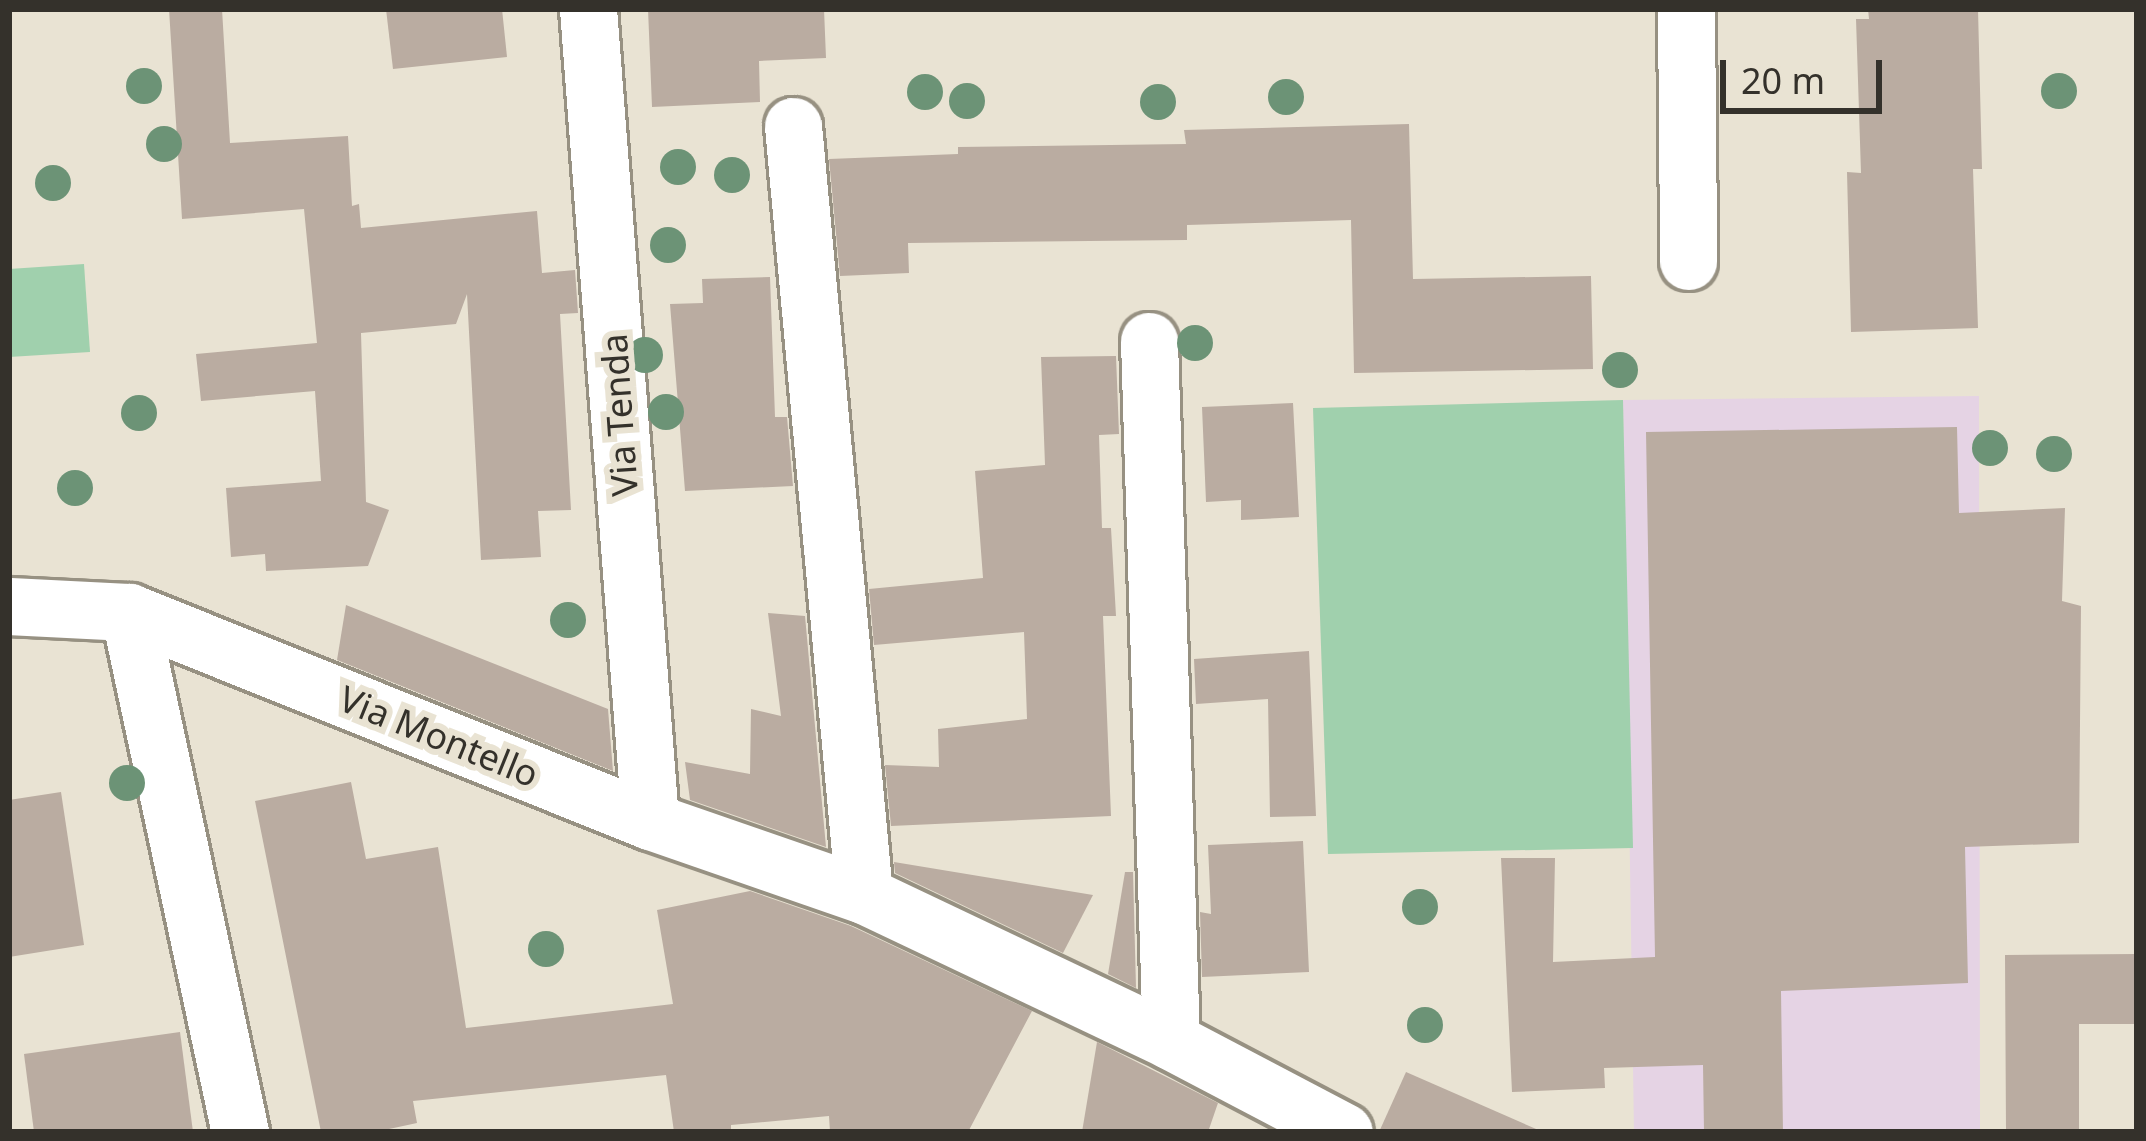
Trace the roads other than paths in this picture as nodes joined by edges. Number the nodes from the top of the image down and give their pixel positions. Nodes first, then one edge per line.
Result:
1 (588, 9) edge
2 (1686, 9) edge
3 (793, 126) dead end
4 (1688, 261) dead end
5 (1149, 340) dead end
6 (9, 606) edge
7 (129, 612) junction
8 (650, 820) junction
9 (864, 895) junction
10 (1171, 1041) junction
11 (240, 1132) edge
12 (1344, 1132) edge

1 - 8 street, Via Tenda
2 - 4 street
3 - 9 street
5 - 10 street
6 - 7 street, Via Montello
7 - 8 street, Via Montello
7 - 11 street
8 - 9 street, Via Montello
9 - 10 street, Via Montello
10 - 12 street, Via Montello

